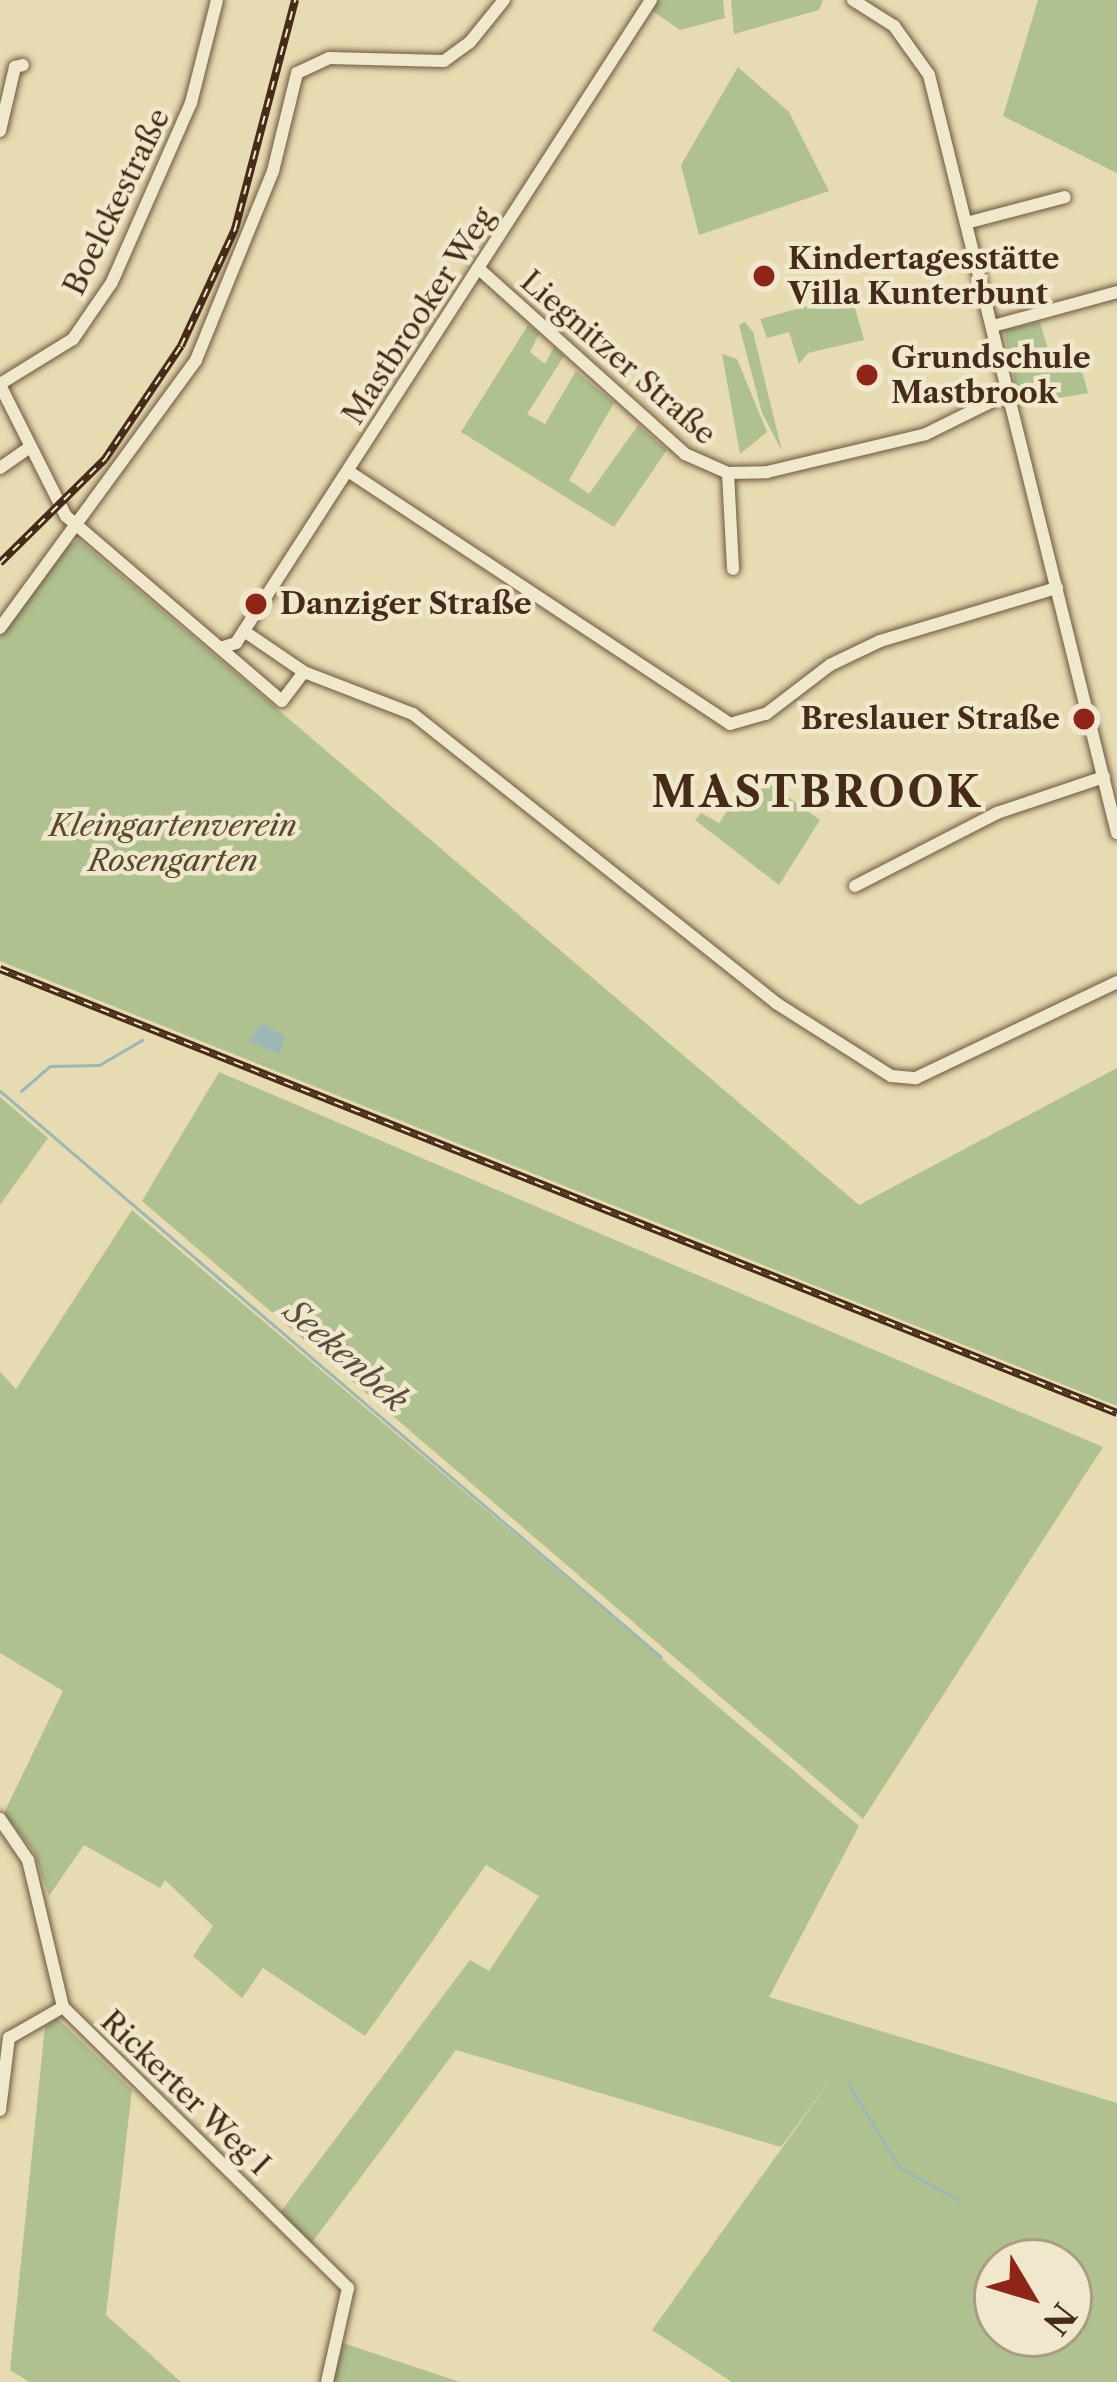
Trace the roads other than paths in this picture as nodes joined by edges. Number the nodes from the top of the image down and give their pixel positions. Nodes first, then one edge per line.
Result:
1 (218, 0) edge
2 (503, 0) edge
3 (651, 0) edge
4 (853, 0) edge
5 (23, 65) dead end
6 (0, 131) edge
7 (1065, 197) dead end
8 (966, 224) junction
9 (478, 268) junction
10 (1117, 292) edge
11 (993, 326) junction
12 (0, 384) edge
13 (1007, 394) junction
14 (27, 449) junction
15 (0, 468) edge
16 (348, 471) junction
17 (728, 472) junction
18 (72, 522) junction
19 (733, 568) dead end
20 (1057, 588) junction
21 (0, 628) edge
22 (244, 631) junction
23 (220, 649) junction
24 (304, 672) junction
25 (1104, 777) junction
26 (1117, 833) edge
27 (855, 886) dead end
28 (1117, 982) edge
29 (0, 1819) edge
30 (63, 2007) junction
31 (0, 2110) edge
32 (327, 2382) edge

1 - 12 street, Boelckestraße
2 - 18 street
3 - 9 street, Mastbrooker Weg
4 - 8 street
5 - 6 street
7 - 8 street
8 - 11 street
9 - 16 street, Mastbrooker Weg
9 - 17 street, Liegnitzer Straße
10 - 11 street
11 - 13 street
12 - 14 street
13 - 17 street, Liegnitzer Straße
13 - 20 street
14 - 15 street
14 - 18 street
16 - 20 street
16 - 22 street, Mastbrooker Weg
17 - 19 street
18 - 21 street
18 - 23 street
20 - 25 street
22 - 23 street, Mastbrooker Weg
22 - 24 street
23 - 24 street
24 - 28 street
25 - 26 street
25 - 27 street
29 - 30 street, Rickerter Weg I
30 - 31 street
30 - 32 street, Rickerter Weg I

